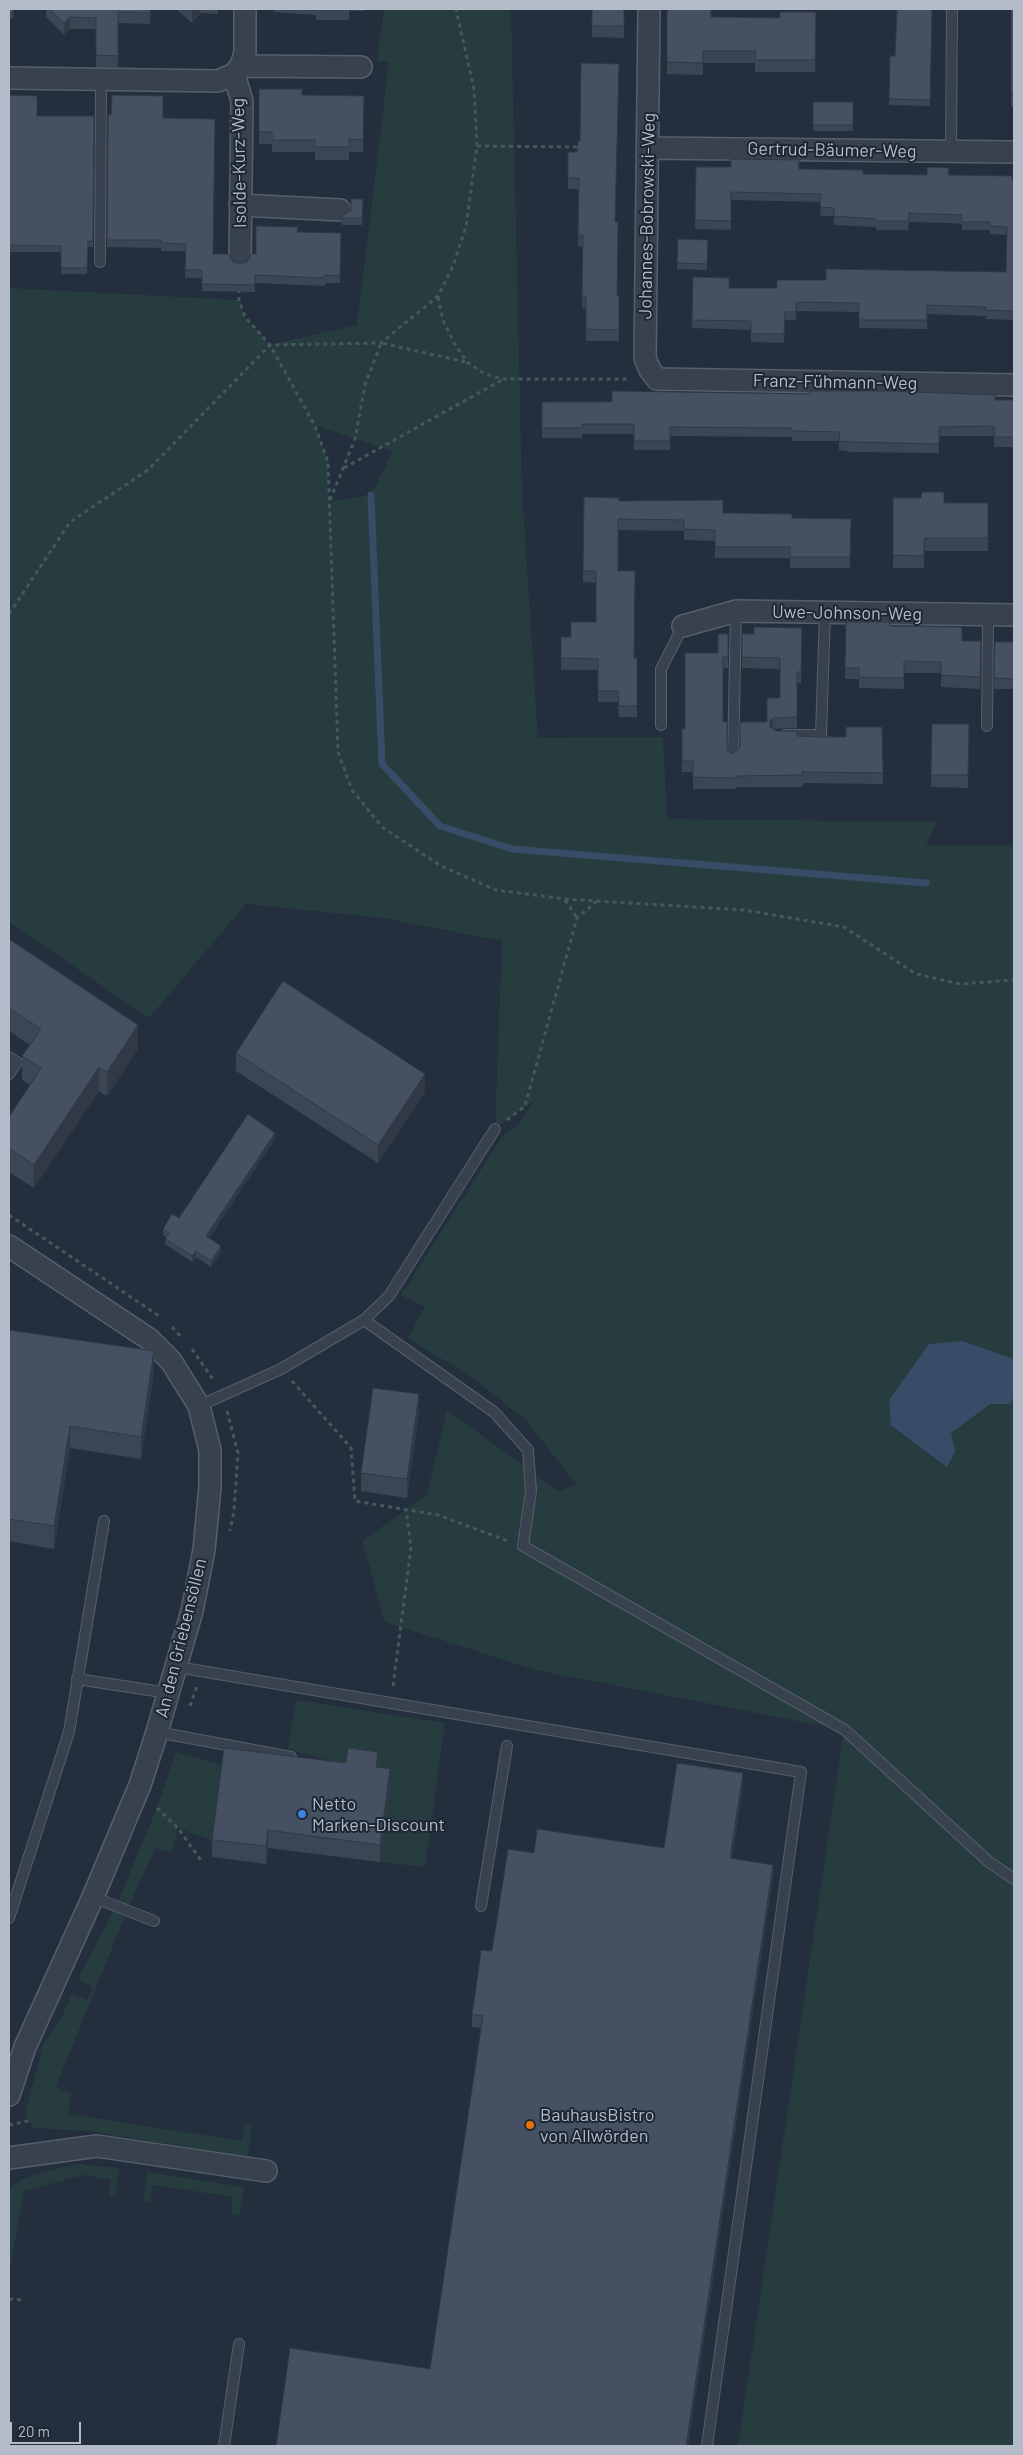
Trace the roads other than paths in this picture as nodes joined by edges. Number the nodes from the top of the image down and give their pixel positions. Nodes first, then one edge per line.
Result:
1 (244, 9) edge
2 (649, 9) edge
3 (952, 9) edge
4 (361, 67) dead end
5 (237, 70) junction
6 (9, 78) edge
7 (101, 79) junction
8 (649, 148) junction
9 (950, 151) junction
10 (1014, 152) edge
11 (240, 205) junction
12 (340, 210) dead end
13 (240, 260) road end
14 (100, 262) dead end
15 (657, 379) joint
16 (1014, 385) edge
17 (736, 611) junction
18 (825, 612) junction
19 (988, 614) junction
20 (1014, 615) edge
21 (683, 626) joint
22 (661, 725) dead end
23 (988, 726) dead end
24 (776, 735) edge
25 (733, 758) edge
26 (9, 1057) edge
27 (9, 1074) edge
28 (495, 1129) road end
29 (9, 1246) edge
30 (364, 1320) junction
31 (199, 1406) junction
32 (104, 1521) dead end
33 (177, 1667) junction
34 (77, 1679) junction
35 (169, 1693) junction
36 (157, 1732) junction
37 (507, 1746) dead end
38 (298, 1758) edge
39 (1014, 1879) edge
40 (93, 1897) junction
41 (481, 1906) dead end
42 (9, 1918) edge
43 (154, 1921) dead end
44 (9, 2095) edge
45 (9, 2158) edge
46 (266, 2171) dead end
47 (239, 2344) dead end
48 (224, 2446) edge
49 (707, 2446) edge

1 - 5 street, Isolde-Kurz-Weg
2 - 8 street, Johannes-Bobrowski-Weg
3 - 9 lane
4 - 5 street
5 - 7 street
5 - 11 street, Isolde-Kurz-Weg
6 - 7 street
7 - 14 lane
8 - 9 street, Gertrud-Bäumer-Weg
8 - 15 street, Johannes-Bobrowski-Weg
9 - 10 street, Gertrud-Bäumer-Weg
11 - 12 street
11 - 13 street, Isolde-Kurz-Weg
15 - 16 street, Franz-Fühmann-Weg
17 - 18 street, Uwe-Johnson-Weg
17 - 21 street, Uwe-Johnson-Weg
17 - 25 lane
18 - 19 street, Uwe-Johnson-Weg
18 - 24 lane
19 - 20 street, Uwe-Johnson-Weg
19 - 23 lane
21 - 22 lane
26 - 27 lane
28 - 30 lane
29 - 31 street, An den Griebensöllen
30 - 31 lane
30 - 39 lane
31 - 33 street, An den Griebensöllen
32 - 34 lane
33 - 35 street, An den Griebensöllen
33 - 49 lane
34 - 35 lane
34 - 42 lane
35 - 36 street, An den Griebensöllen
36 - 38 lane
36 - 40 street, An den Griebensöllen
37 - 41 lane
40 - 43 lane
40 - 44 street, An den Griebensöllen
45 - 46 street
47 - 48 lane

